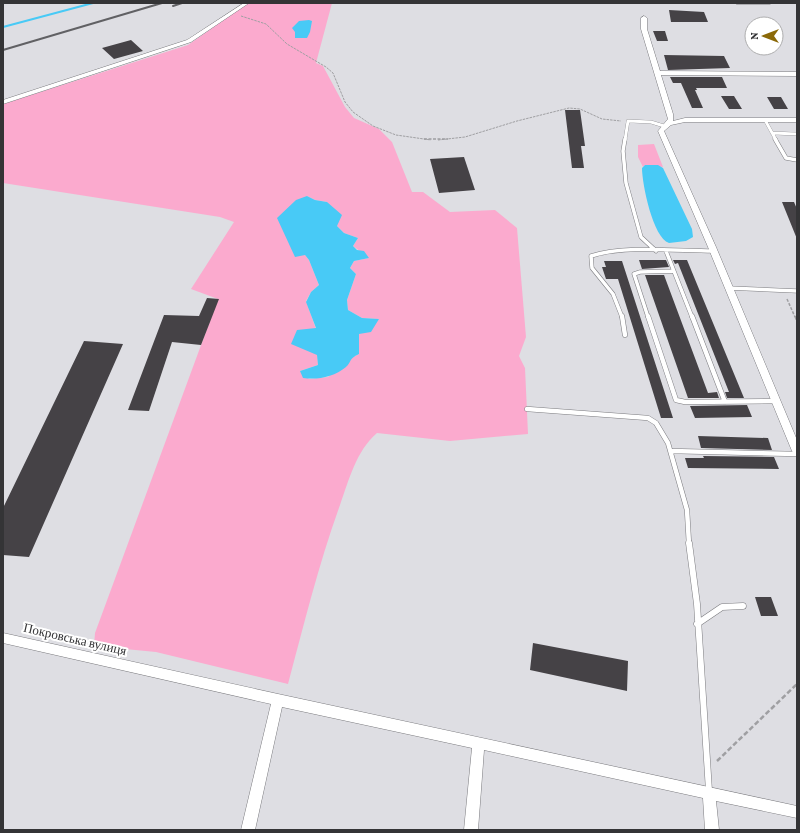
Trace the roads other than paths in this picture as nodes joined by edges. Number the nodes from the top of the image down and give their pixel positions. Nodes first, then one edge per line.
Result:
1 (247, 3) edge
2 (736, 3) edge
3 (770, 3) edge
4 (644, 18) dead end
5 (657, 73) junction
6 (797, 74) edge
7 (3, 102) edge
8 (765, 120) junction
9 (797, 120) edge
10 (667, 125) junction
11 (772, 133) junction
12 (797, 134) edge
13 (797, 160) edge
14 (656, 251) junction
15 (666, 251) junction
16 (713, 251) junction
17 (674, 271) junction
18 (728, 288) junction
19 (797, 291) edge
20 (625, 335) dead end
21 (776, 401) junction
22 (725, 402) junction
23 (527, 409) dead end
24 (671, 451) junction
25 (797, 453) edge
26 (743, 606) dead end
27 (697, 624) junction
28 (3, 638) edge
29 (278, 700) junction
30 (478, 744) junction
31 (709, 792) junction
32 (797, 812) edge
33 (248, 830) edge
34 (471, 830) edge
35 (712, 830) edge

1 - 7 street
2 - 3 street
4 - 5 street
5 - 6 street
5 - 10 street
8 - 9 street
8 - 10 street
8 - 11 lane
10 - 14 lane
10 - 16 street
11 - 12 lane
11 - 13 lane
14 - 15 lane
14 - 20 lane
15 - 16 lane
15 - 17 lane
16 - 18 street
17 - 22 lane
17 - 22 lane
18 - 19 lane
18 - 21 street
21 - 22 lane
21 - 25 street
23 - 24 lane
24 - 25 lane
24 - 27 lane
26 - 27 lane
27 - 31 lane
28 - 29 street, Покровська вулиця
29 - 30 street, Покровська вулиця
29 - 33 street
30 - 31 street, Покровська вулиця
30 - 34 street
31 - 32 street, Покровська вулиця
31 - 35 street

